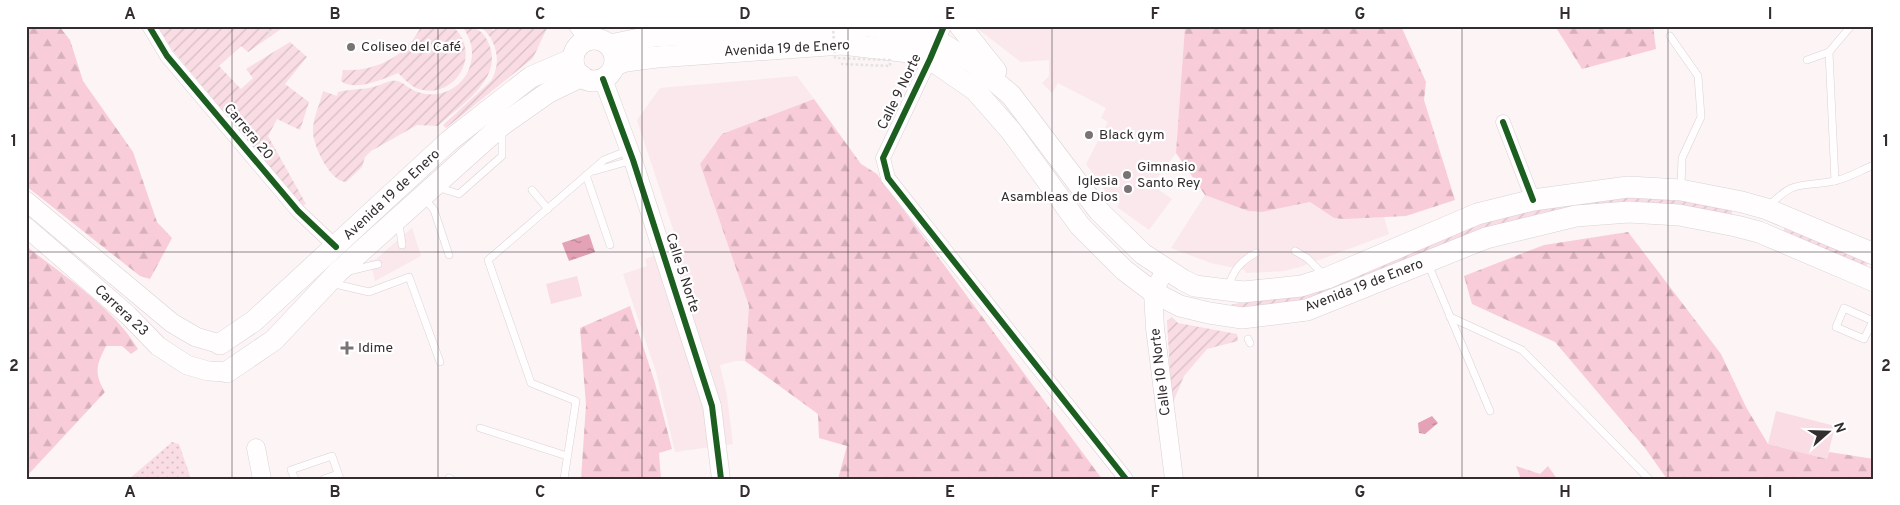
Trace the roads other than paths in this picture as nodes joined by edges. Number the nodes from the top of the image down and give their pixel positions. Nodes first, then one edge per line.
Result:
1 (149, 26) edge
2 (867, 26) edge
3 (960, 26) edge
4 (1851, 26) edge
5 (581, 33) edge
6 (1670, 36) dead end
7 (937, 42) edge
8 (1829, 52) junction
9 (1806, 60) dead end
10 (609, 63) junction
11 (578, 68) junction
12 (1011, 95) junction
13 (1503, 122) dead end
14 (631, 155) junction
15 (1874, 165) edge
16 (588, 174) junction
17 (1835, 181) junction
18 (532, 190) dead end
19 (1681, 190) junction
20 (428, 191) junction
21 (1533, 200) junction
22 (26, 201) edge
23 (548, 209) junction
24 (1767, 209) junction
25 (399, 217) junction
26 (26, 227) edge
27 (402, 245) dead end
28 (610, 245) dead end
29 (336, 247) junction
30 (1295, 251) dead end
31 (1256, 253) dead end
32 (1874, 254) edge
33 (449, 255) dead end
34 (1427, 262) junction
35 (378, 264) dead end
36 (1166, 269) junction
37 (333, 277) junction
38 (1327, 278) junction
39 (1874, 281) edge
40 (1228, 291) junction
41 (1153, 292) junction
42 (1450, 317) junction
43 (1873, 320) edge
44 (220, 344) joint
45 (440, 362) dead end
46 (228, 372) joint
47 (1490, 411) dead end
48 (480, 428) dead end
49 (256, 448) dead end
50 (567, 456) junction
51 (339, 476) edge
52 (262, 479) edge
53 (295, 479) edge
54 (324, 479) edge
55 (564, 479) edge
56 (722, 479) edge
57 (1126, 479) edge
58 (1174, 479) edge
59 (1649, 479) edge

1 - 29 street, Carrera 20
2 - 7 main road, Avenida 19 de Enero
2 - 10 main road, Avenida 19 de Enero
3 - 12 main road
4 - 8 lane
5 - 10 main road
5 - 11 main road
6 - 19 lane
7 - 10 main road, Avenida 19 de Enero
7 - 12 main road, Avenida 19 de Enero
7 - 41 main road, Avenida 19 de Enero
7 - 57 street, Calle 9 Norte
8 - 9 lane
8 - 17 lane
10 - 11 main road
10 - 14 street, Calle 5 Norte
11 - 20 main road, Avenida 19 de Enero
11 - 29 main road, Avenida 19 de Enero
12 - 36 main road, Avenida 19 de Enero
13 - 21 street
14 - 16 lane
14 - 16 lane
14 - 56 street, Calle 5 Norte
15 - 17 lane
16 - 23 lane
16 - 28 lane
17 - 24 lane
18 - 23 lane
19 - 21 main road, Avenida 19 de Enero
19 - 24 main road, Avenida 19 de Enero
20 - 25 main road, Avenida 19 de Enero
20 - 33 lane
21 - 38 main road, Avenida 19 de Enero
22 - 44 main road, Carrera 23
23 - 50 lane
24 - 32 main road, Avenida 19 de Enero
25 - 27 lane
25 - 37 main road, Avenida 19 de Enero
26 - 46 main road, Carrera 23
29 - 44 main road, Avenida 19 de Enero
30 - 38 lane
31 - 40 lane
34 - 39 main road, Avenida 19 de Enero
34 - 41 main road, Avenida 19 de Enero
34 - 42 lane
35 - 37 lane
36 - 40 main road, Avenida 19 de Enero
36 - 41 street
37 - 45 lane
37 - 46 main road, Avenida 19 de Enero
38 - 40 main road, Avenida 19 de Enero
41 - 58 street, Calle 10 Norte
42 - 47 lane
42 - 59 lane
43 - 43 lane
48 - 50 lane
49 - 52 street
50 - 55 lane
51 - 53 lane
51 - 54 lane

